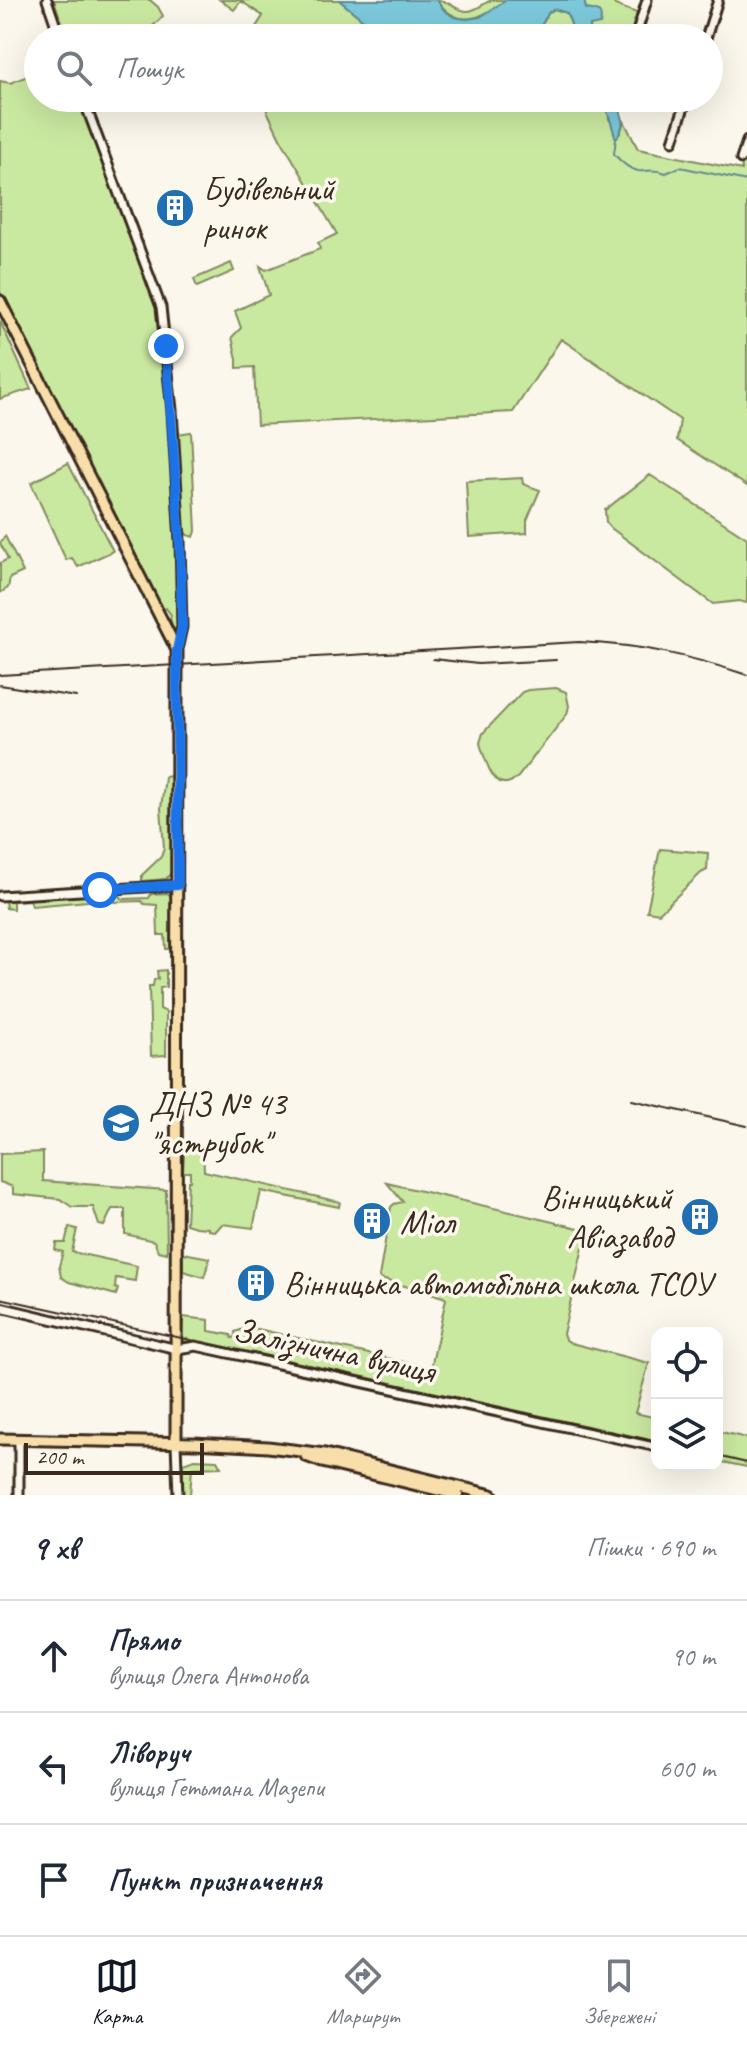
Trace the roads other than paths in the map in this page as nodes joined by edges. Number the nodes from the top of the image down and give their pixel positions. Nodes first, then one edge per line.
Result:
1 (47, 0) edge
2 (647, 0) edge
3 (718, 0) edge
4 (55, 24) edge
5 (639, 24) edge
6 (710, 24) edge
7 (88, 112) edge
8 (682, 112) edge
9 (673, 141) dead end
10 (747, 141) edge
11 (741, 159) dead end
12 (0, 301) edge
13 (177, 650) junction
14 (178, 885) junction
15 (0, 896) edge
16 (0, 1307) edge
17 (177, 1349) junction
18 (0, 1439) edge
19 (19, 1440) junction
20 (176, 1443) junction
21 (651, 1446) edge
22 (296, 1451) junction
23 (19, 1495) edge
24 (178, 1495) edge
25 (458, 1495) edge
26 (492, 1495) edge

1 - 4 street
2 - 5 street
3 - 6 street
7 - 13 street
8 - 9 street
10 - 11 street
12 - 13 main road
13 - 14 main road
14 - 15 street
14 - 17 main road
16 - 17 street, Залізнична вулиця
17 - 20 main road
17 - 21 street, Залізнична вулиця
18 - 19 main road
19 - 20 main road
19 - 23 street
20 - 22 main road
20 - 24 street
22 - 25 main road
22 - 26 main road

